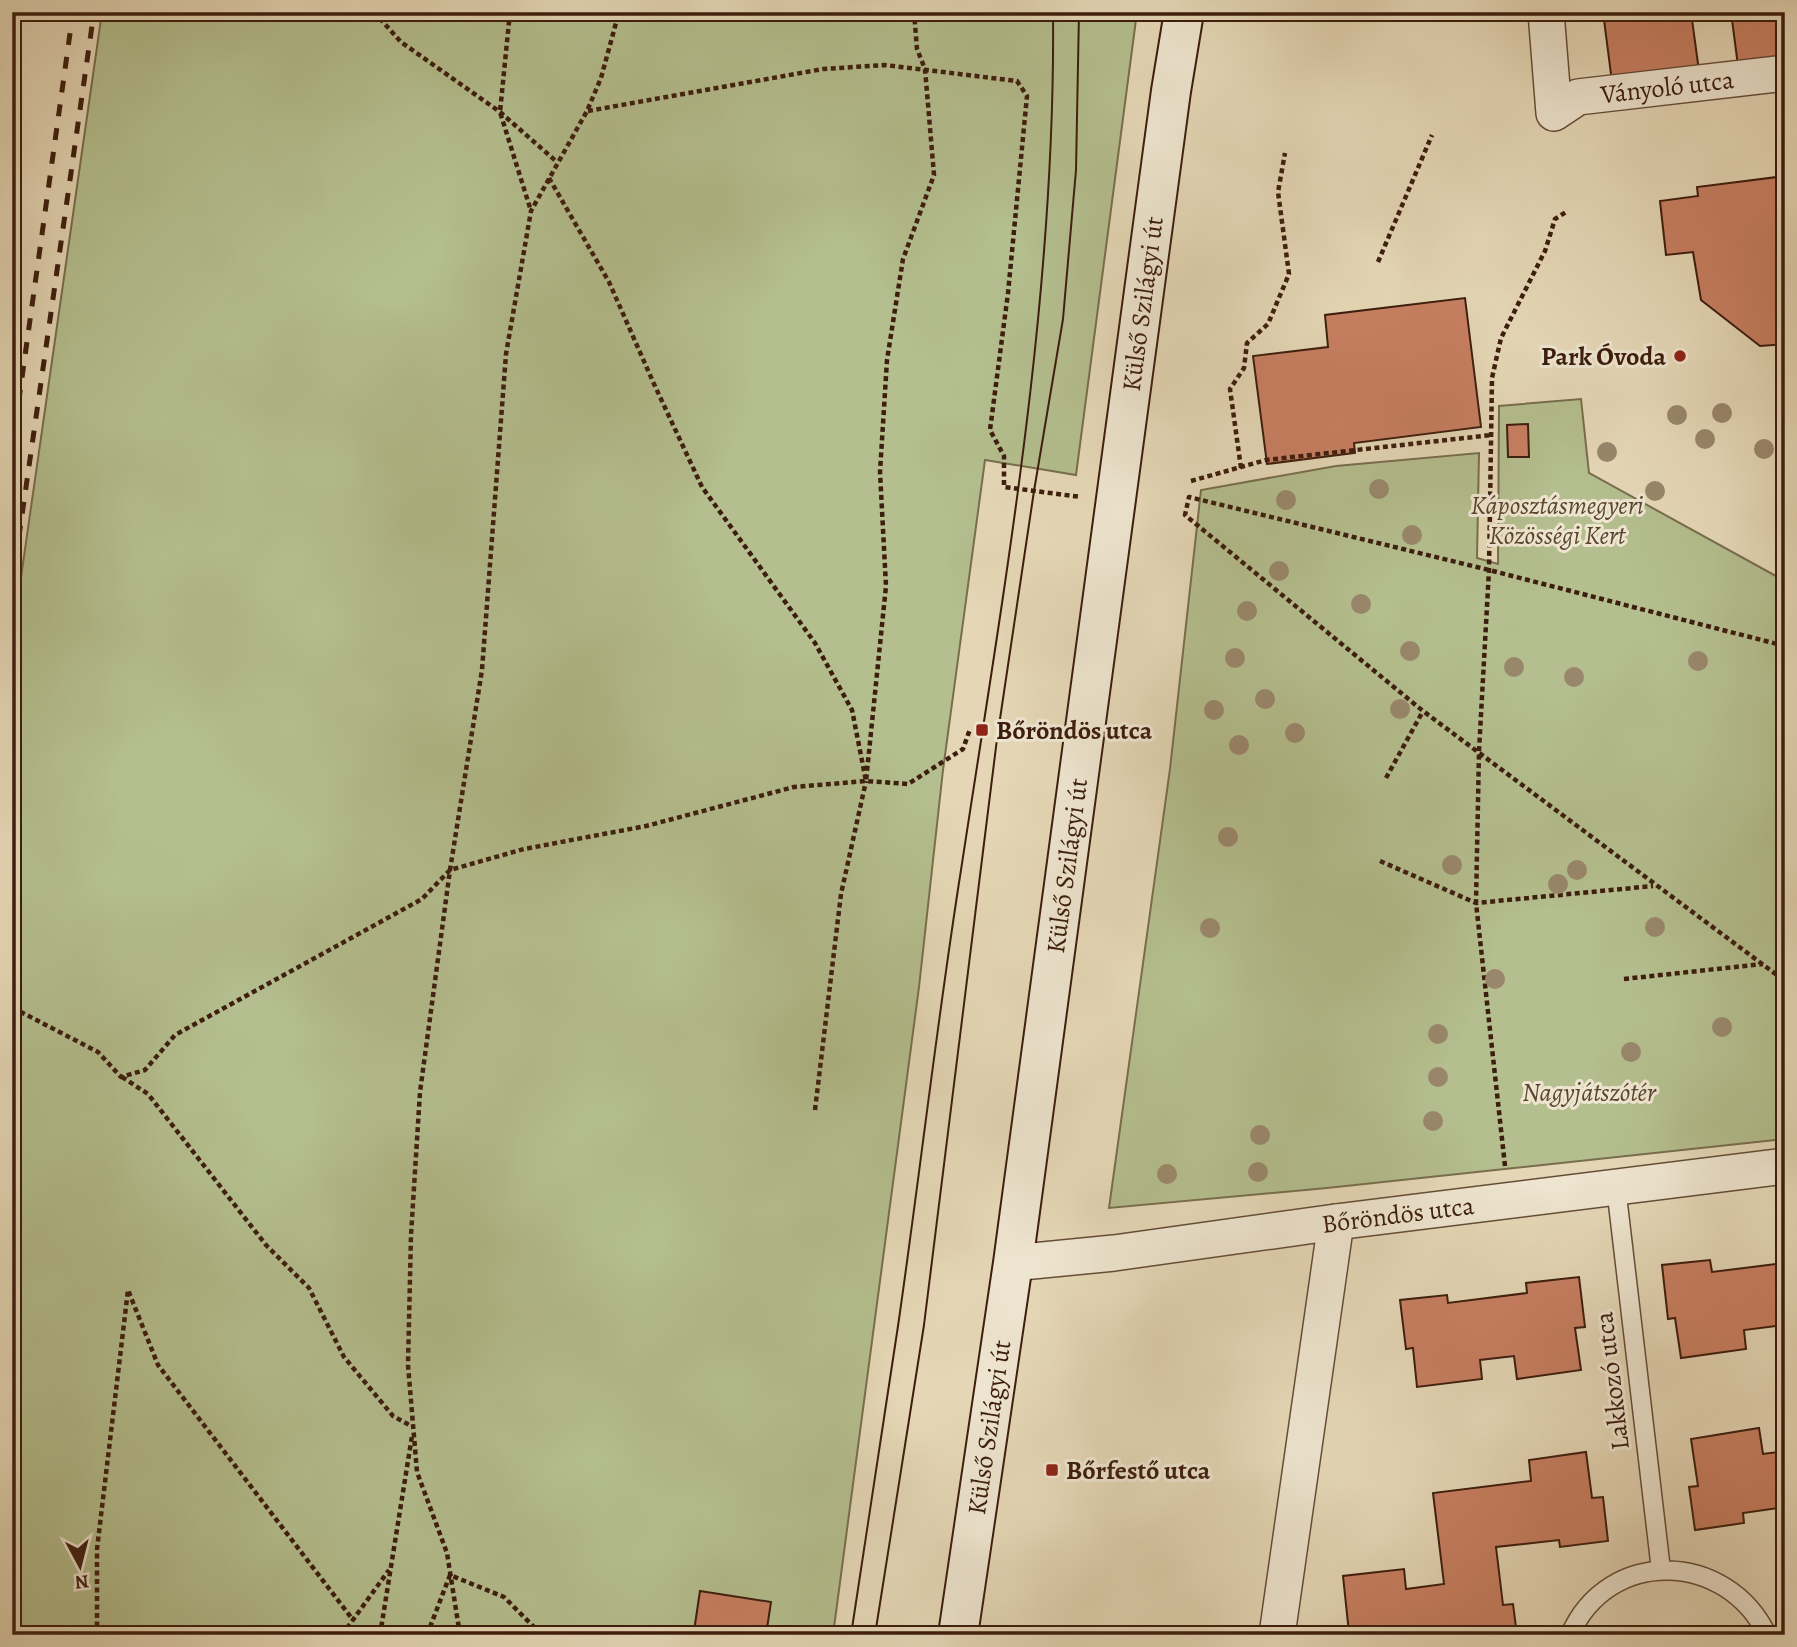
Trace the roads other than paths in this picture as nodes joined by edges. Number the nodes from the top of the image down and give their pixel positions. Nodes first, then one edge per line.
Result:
1 (1184, 12) edge
2 (1546, 12) edge
3 (1785, 73) edge
4 (1785, 1166) edge
5 (1616, 1187) junction
6 (1336, 1222) junction
7 (1013, 1263) junction
8 (1661, 1570) junction
9 (958, 1635) edge
10 (1277, 1635) edge
11 (1570, 1635) edge
12 (1767, 1635) edge

1 - 7 street, Külső Szilágyi út
2 - 3 street, Ványoló utca
4 - 5 street, Bőröndös utca
5 - 6 street, Bőröndös utca
5 - 8 lane, Lakkozó utca
6 - 7 street, Bőröndös utca
6 - 10 street
7 - 9 street, Külső Szilágyi út
8 - 11 lane
8 - 12 lane

